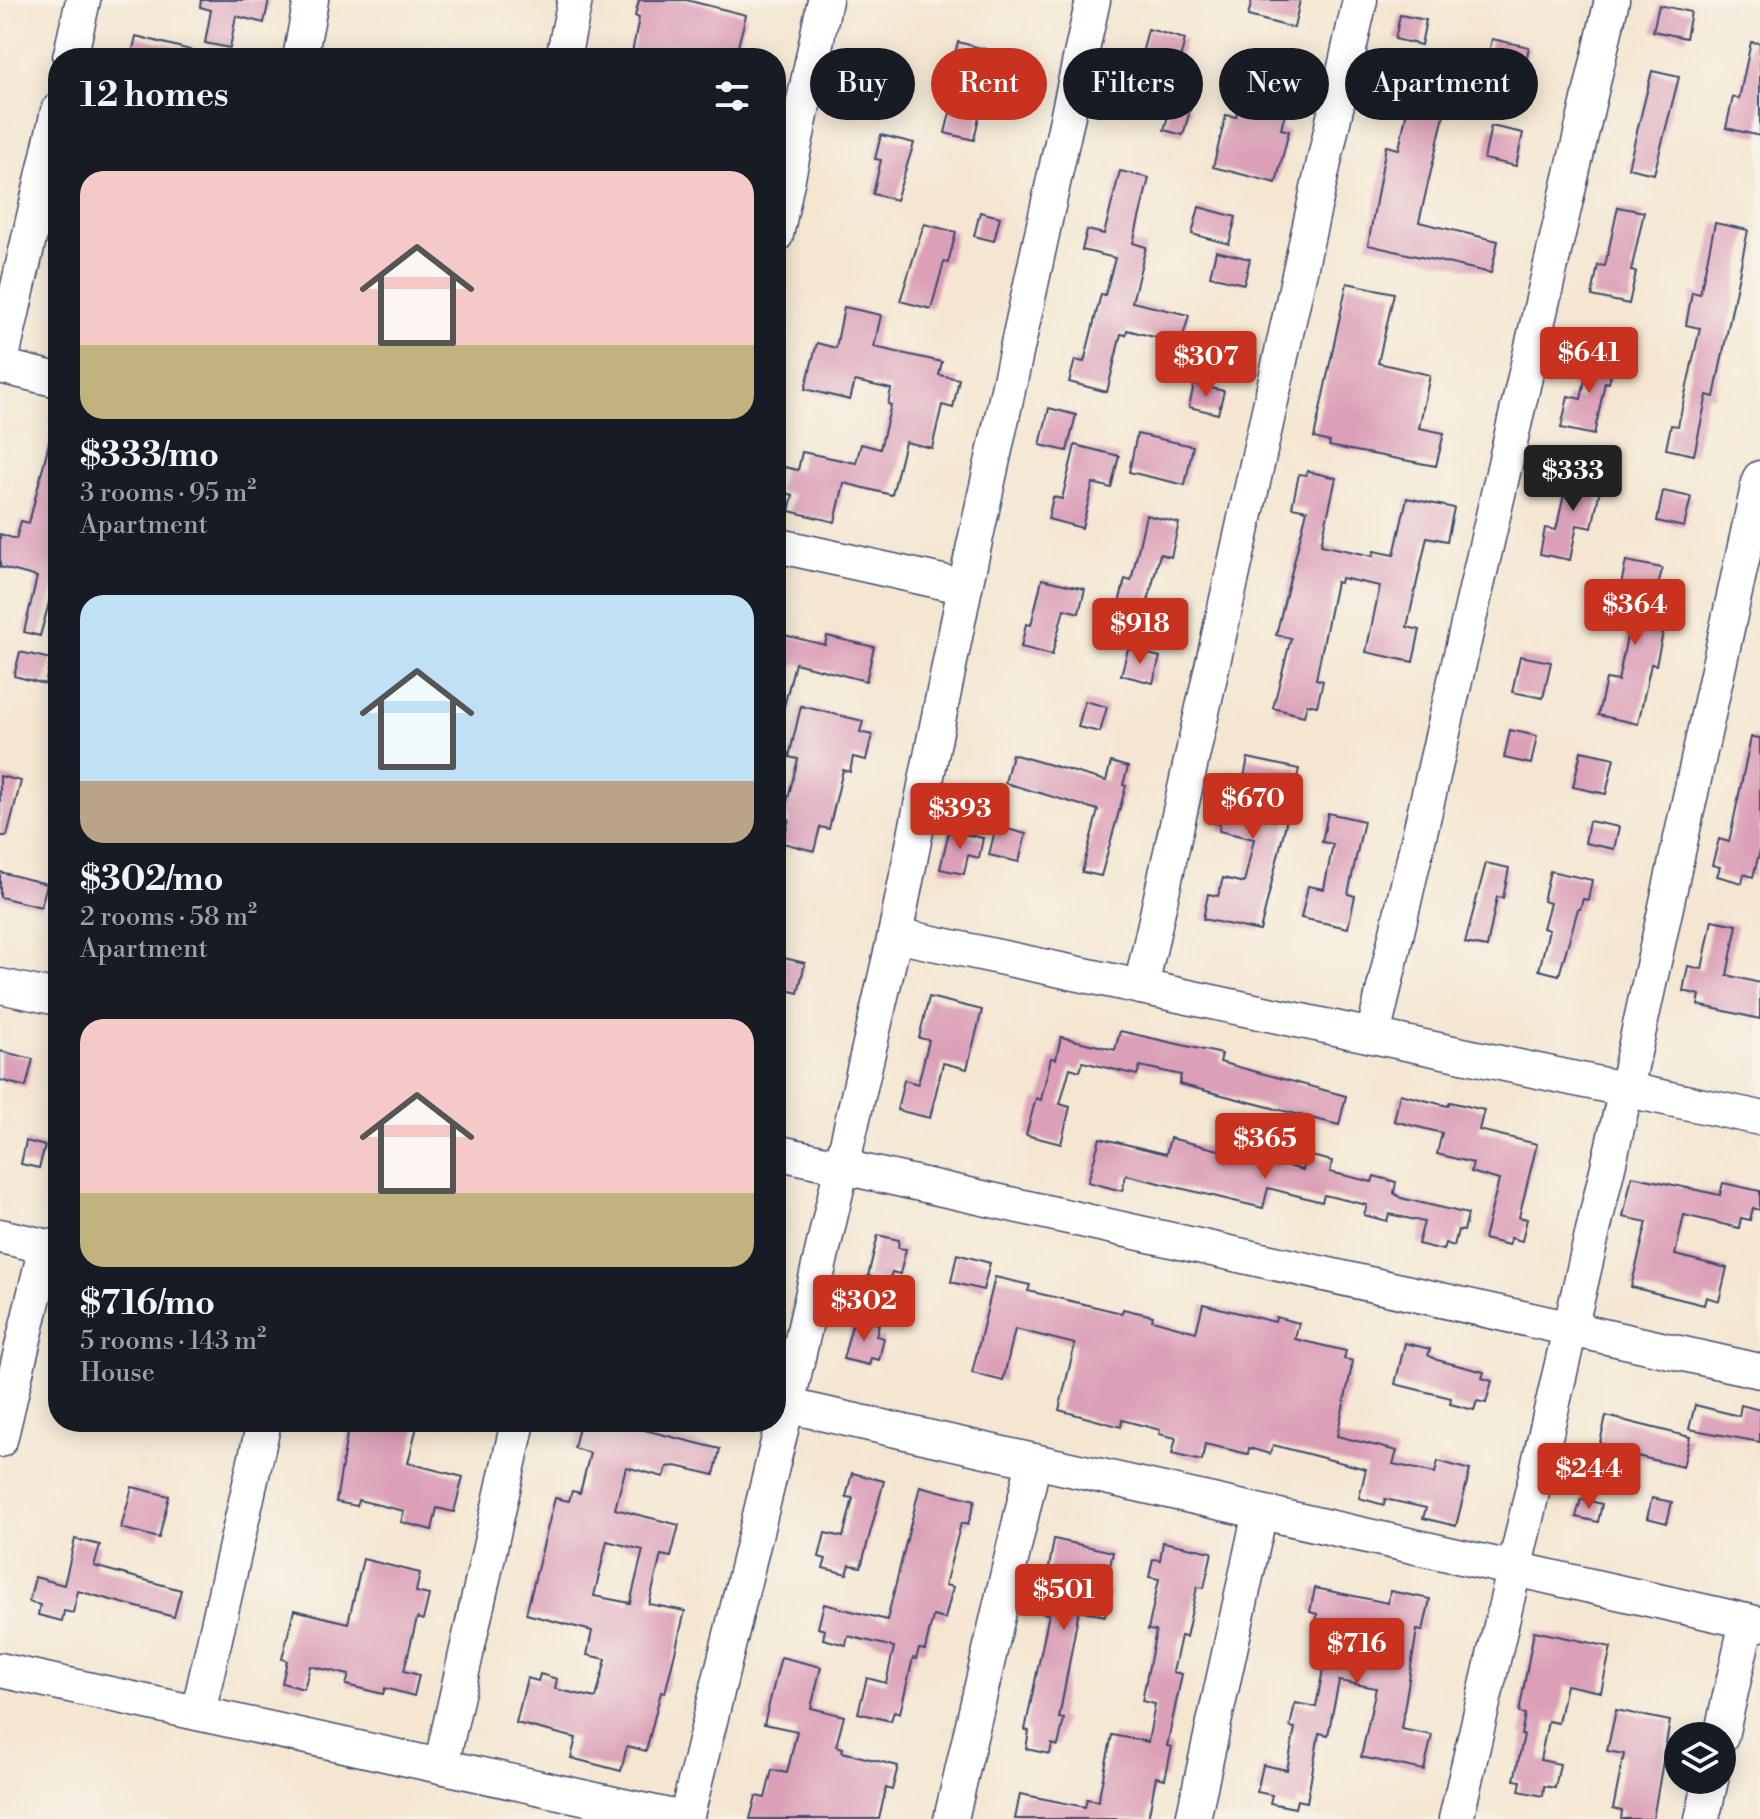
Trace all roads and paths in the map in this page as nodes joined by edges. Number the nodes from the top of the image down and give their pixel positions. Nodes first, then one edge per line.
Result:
1 (83, 0) edge
2 (311, 0) edge
3 (575, 0) edge
4 (825, 0) edge
5 (1093, 0) edge
6 (1360, 0) edge
7 (1612, 0) edge
8 (72, 48) edge
9 (302, 48) edge
10 (565, 48) edge
11 (48, 155) edge
12 (786, 187) edge
13 (48, 378) edge
14 (1760, 478) edge
15 (786, 547) edge
16 (965, 587) junction
17 (895, 935) junction
18 (0, 986) edge
19 (1141, 987) junction
20 (48, 996) edge
21 (1373, 1036) junction
22 (1626, 1089) junction
23 (1760, 1118) edge
24 (786, 1154) edge
25 (841, 1166) junction
26 (0, 1236) edge
27 (48, 1246) edge
28 (48, 1262) edge
29 (1570, 1329) junction
30 (1760, 1371) edge
31 (786, 1388) edge
32 (786, 1405) edge
33 (262, 1432) edge
34 (516, 1432) edge
35 (775, 1432) edge
36 (0, 1440) edge
37 (1034, 1461) junction
38 (1260, 1512) junction
39 (1515, 1569) junction
40 (1754, 1622) edge
41 (0, 1670) edge
42 (198, 1713) junction
43 (1725, 1722) edge
44 (441, 1766) junction
45 (1708, 1794) edge
46 (685, 1819) edge
47 (951, 1819) edge
48 (1193, 1819) edge
49 (1456, 1819) edge
50 (1702, 1819) edge

1 - 8 street
2 - 9 street
3 - 10 street
4 - 12 street
5 - 16 street
6 - 19 street
7 - 21 street
11 - 13 street
14 - 22 street
15 - 16 street
16 - 17 street
17 - 19 street
17 - 25 street
18 - 20 street
19 - 21 street
21 - 22 street
22 - 23 street
22 - 29 street
24 - 25 street
25 - 29 street
25 - 31 street
26 - 27 street
28 - 36 street
29 - 30 street
29 - 39 street
32 - 37 street
33 - 42 street
34 - 44 street
35 - 46 street
37 - 38 street
37 - 47 street
38 - 39 street
38 - 48 street
39 - 40 street
39 - 49 street
40 - 43 street
41 - 42 street
42 - 44 street
44 - 46 street
45 - 50 street

